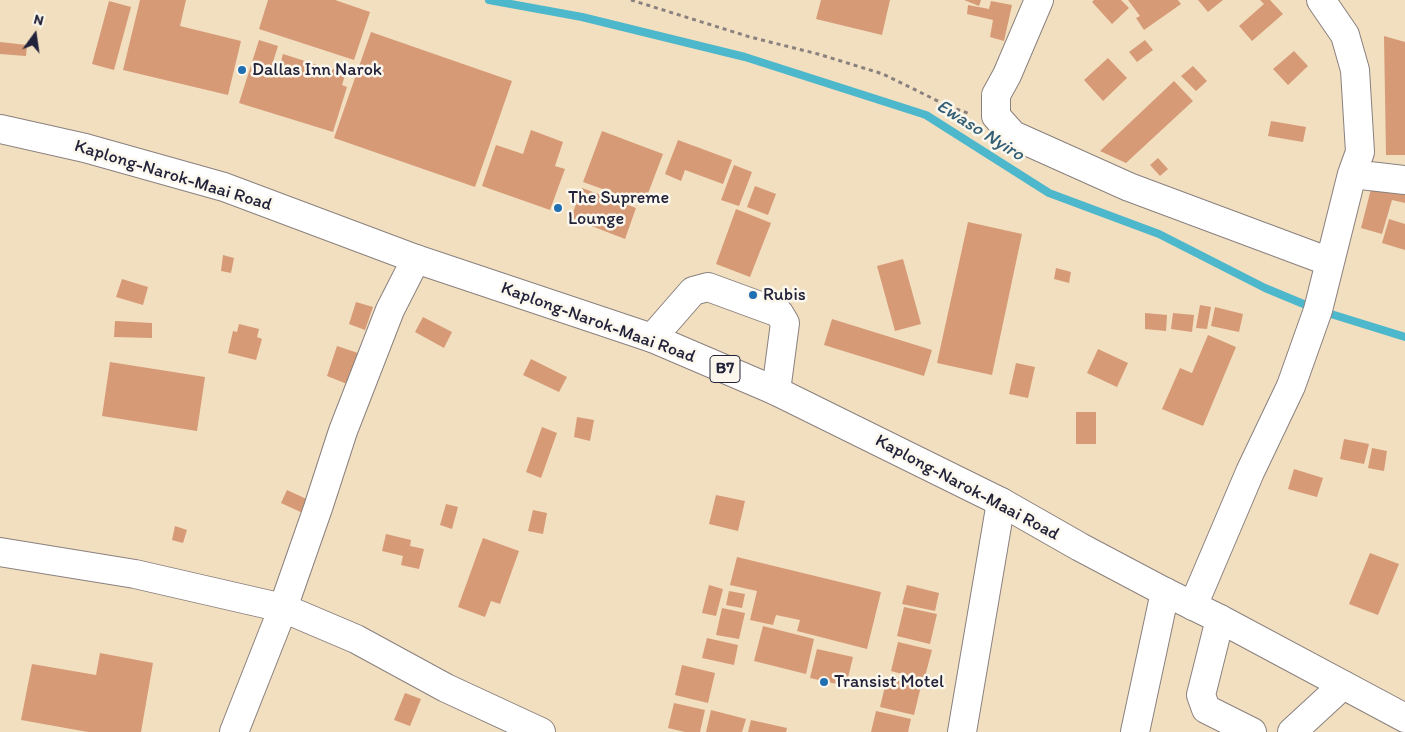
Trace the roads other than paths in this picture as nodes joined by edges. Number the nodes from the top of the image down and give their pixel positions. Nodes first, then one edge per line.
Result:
1 (1039, 0) edge
2 (1322, 0) edge
3 (0, 129) edge
4 (1352, 174) junction
5 (1405, 180) edge
6 (416, 259) junction
7 (1330, 262) junction
8 (652, 338) junction
9 (776, 390) junction
10 (1001, 502) junction
11 (0, 552) edge
12 (1165, 592) junction
13 (1193, 606) junction
14 (283, 608) junction
15 (1220, 619) junction
16 (1343, 685) junction
17 (1405, 718) edge
18 (234, 732) edge
19 (541, 732) edge
20 (962, 732) edge
21 (1135, 732) edge
22 (1252, 732) edge
23 (1292, 732) edge

1 - 7 main road
2 - 4 main road
3 - 6 main road, Kaplong-Narok-Maai Road / B7
4 - 5 main road
4 - 7 main road
6 - 8 main road, Kaplong-Narok-Maai Road / B7
6 - 14 main road
7 - 13 main road
8 - 9 main road, Kaplong-Narok-Maai Road / B7
8 - 9 main road
9 - 10 main road, Kaplong-Narok-Maai Road / B7
10 - 12 main road, Kaplong-Narok-Maai Road / B7
10 - 20 main road
11 - 14 main road
12 - 13 main road, Kaplong-Narok-Maai Road / B7
12 - 21 main road
13 - 15 main road, Kaplong-Narok-Maai Road / B7
14 - 18 main road
14 - 19 main road
15 - 16 main road, Kaplong-Narok-Maai Road / B7
15 - 22 main road
16 - 17 main road, Kaplong-Narok-Maai Road / B7
16 - 23 main road

